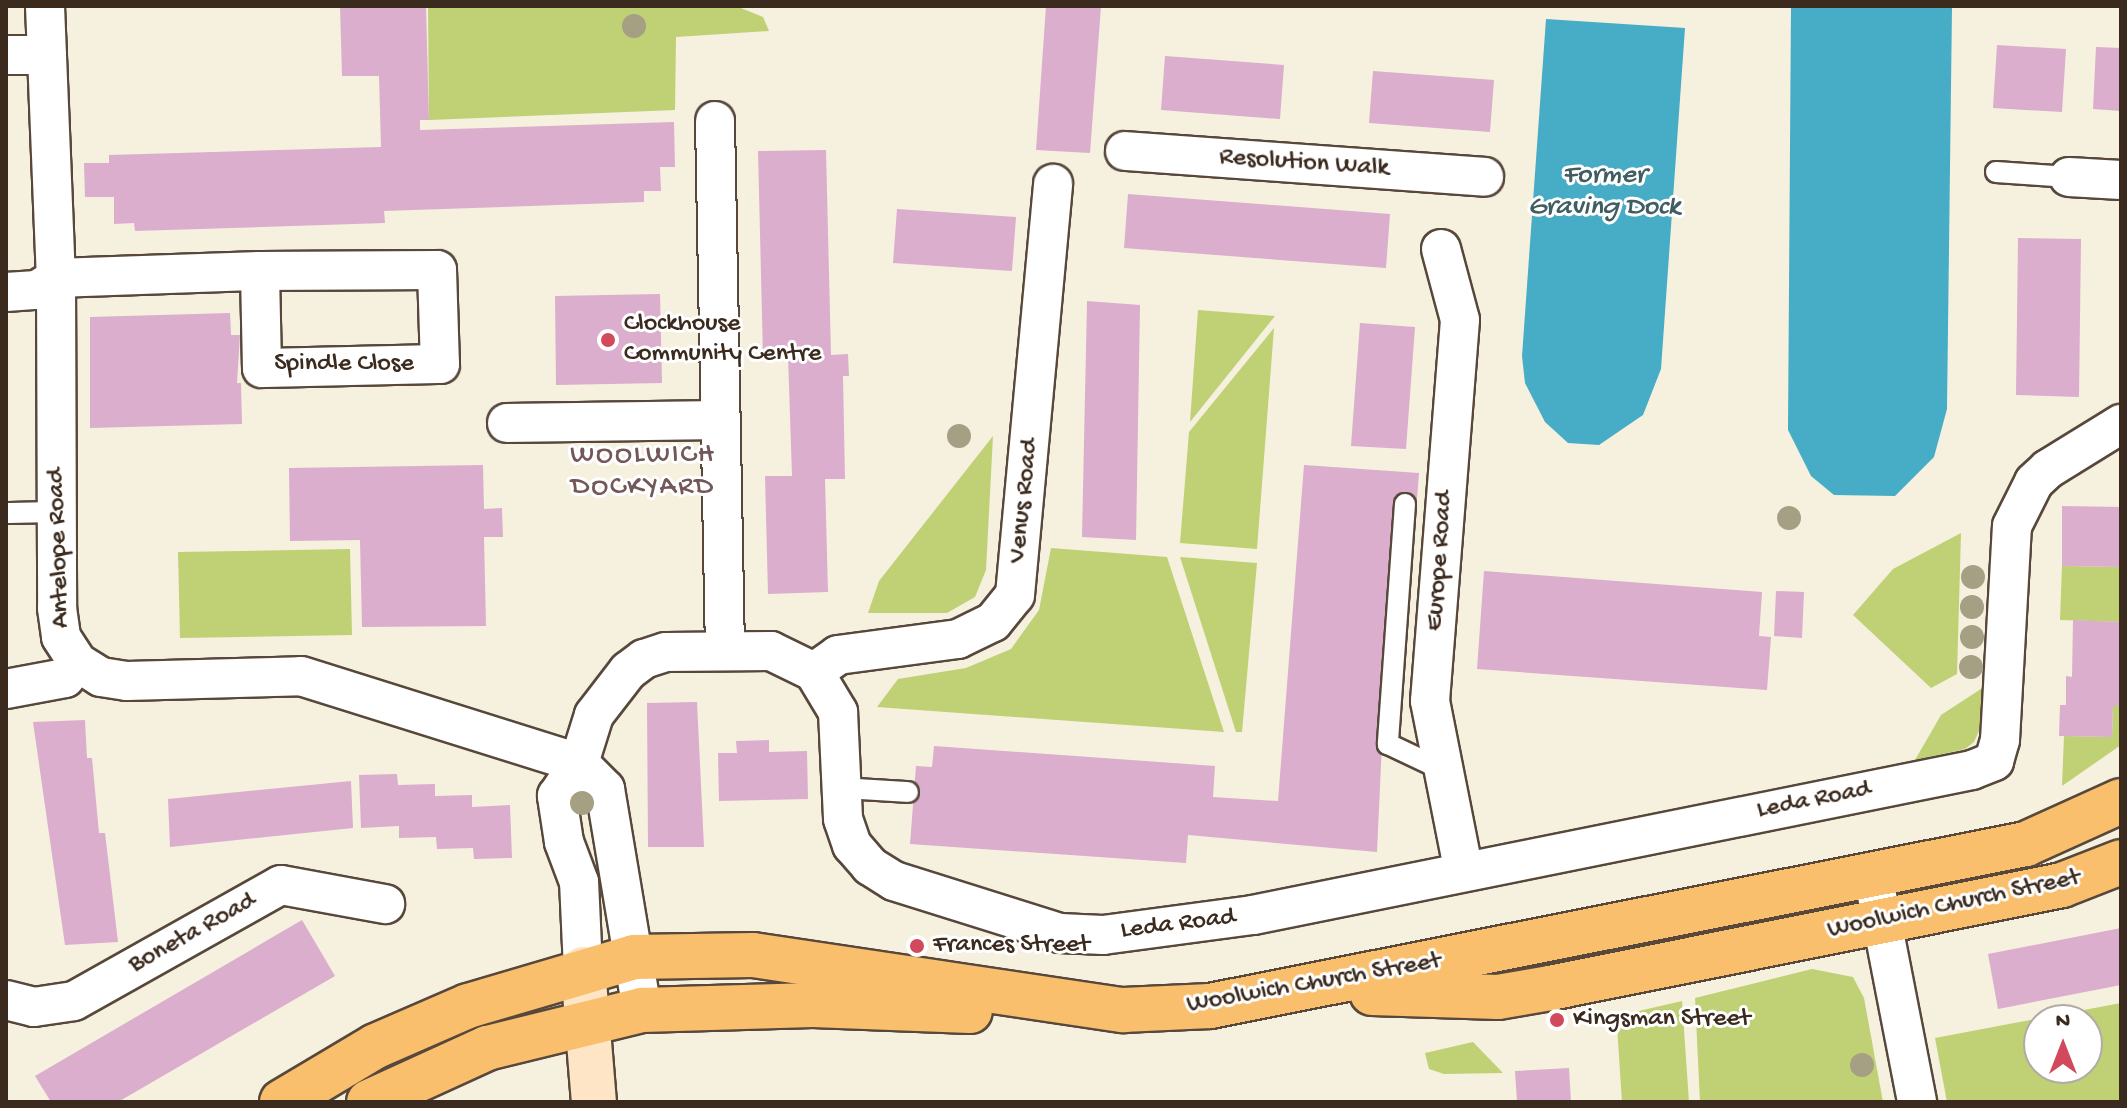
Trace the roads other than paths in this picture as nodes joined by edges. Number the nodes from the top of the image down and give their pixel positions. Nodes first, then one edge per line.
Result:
1 (45, 6) edge
2 (6, 55) edge
3 (47, 55) junction
4 (715, 121) dead end
5 (1125, 151) dead end
6 (1996, 172) dead end
7 (1484, 177) dead end
8 (2069, 177) joint
9 (2121, 180) edge
10 (1053, 184) dead end
11 (1441, 249) dead end
12 (260, 271) junction
13 (56, 278) junction
14 (6, 292) edge
15 (719, 420) junction
16 (507, 423) dead end
17 (2121, 424) edge
18 (1405, 504) dead end
19 (55, 512) junction
20 (6, 513) edge
21 (725, 650) junction
22 (77, 662) junction
23 (814, 672) junction
24 (6, 689) edge
25 (579, 763) junction
26 (1441, 769) junction
27 (842, 788) junction
28 (908, 792) dead end
29 (2121, 801) edge
30 (2121, 862) edge
31 (1464, 872) junction
32 (1873, 875) junction
33 (385, 904) dead end
34 (1883, 922) junction
35 (634, 957) junction
36 (583, 969) junction
37 (6, 1000) edge
38 (642, 1010) junction
39 (588, 1025) junction
40 (282, 1102) edge
41 (369, 1102) edge
42 (594, 1102) edge
43 (1917, 1102) edge

1 - 3 street, Antelope Road
2 - 3 street
3 - 13 street, Antelope Road
4 - 15 street
5 - 7 street, Resolution Walk
6 - 8 lane
8 - 9 street
10 - 23 street, Venus Road
11 - 26 street, Europe Road
12 - 12 street, Spindle Close
12 - 13 street, Spindle Close
13 - 14 street, Spindle Close
13 - 19 street, Antelope Road
15 - 16 street
15 - 21 street
17 - 31 street, Leda Road
18 - 26 lane
19 - 20 lane
19 - 22 street, Antelope Road
21 - 23 street
21 - 25 street
22 - 24 street
22 - 25 street, Antelope Road
23 - 27 street, Leda Road
25 - 35 street
25 - 36 street
26 - 31 street, Europe Road
27 - 28 lane
27 - 31 street, Leda Road
29 - 32 main road, Woolwich Church Street
30 - 34 main road, Woolwich Church Street
32 - 34 street
32 - 35 main road, Woolwich Church Street
33 - 37 street, Boneta Road
34 - 38 main road, Woolwich Church Street
34 - 43 street
35 - 36 main road, Woolwich Church Street
35 - 38 street
36 - 39 street
36 - 40 main road, Woolwich Church Street
38 - 39 main road, Woolwich Church Street
39 - 41 main road, Woolwich Church Street
39 - 42 street

